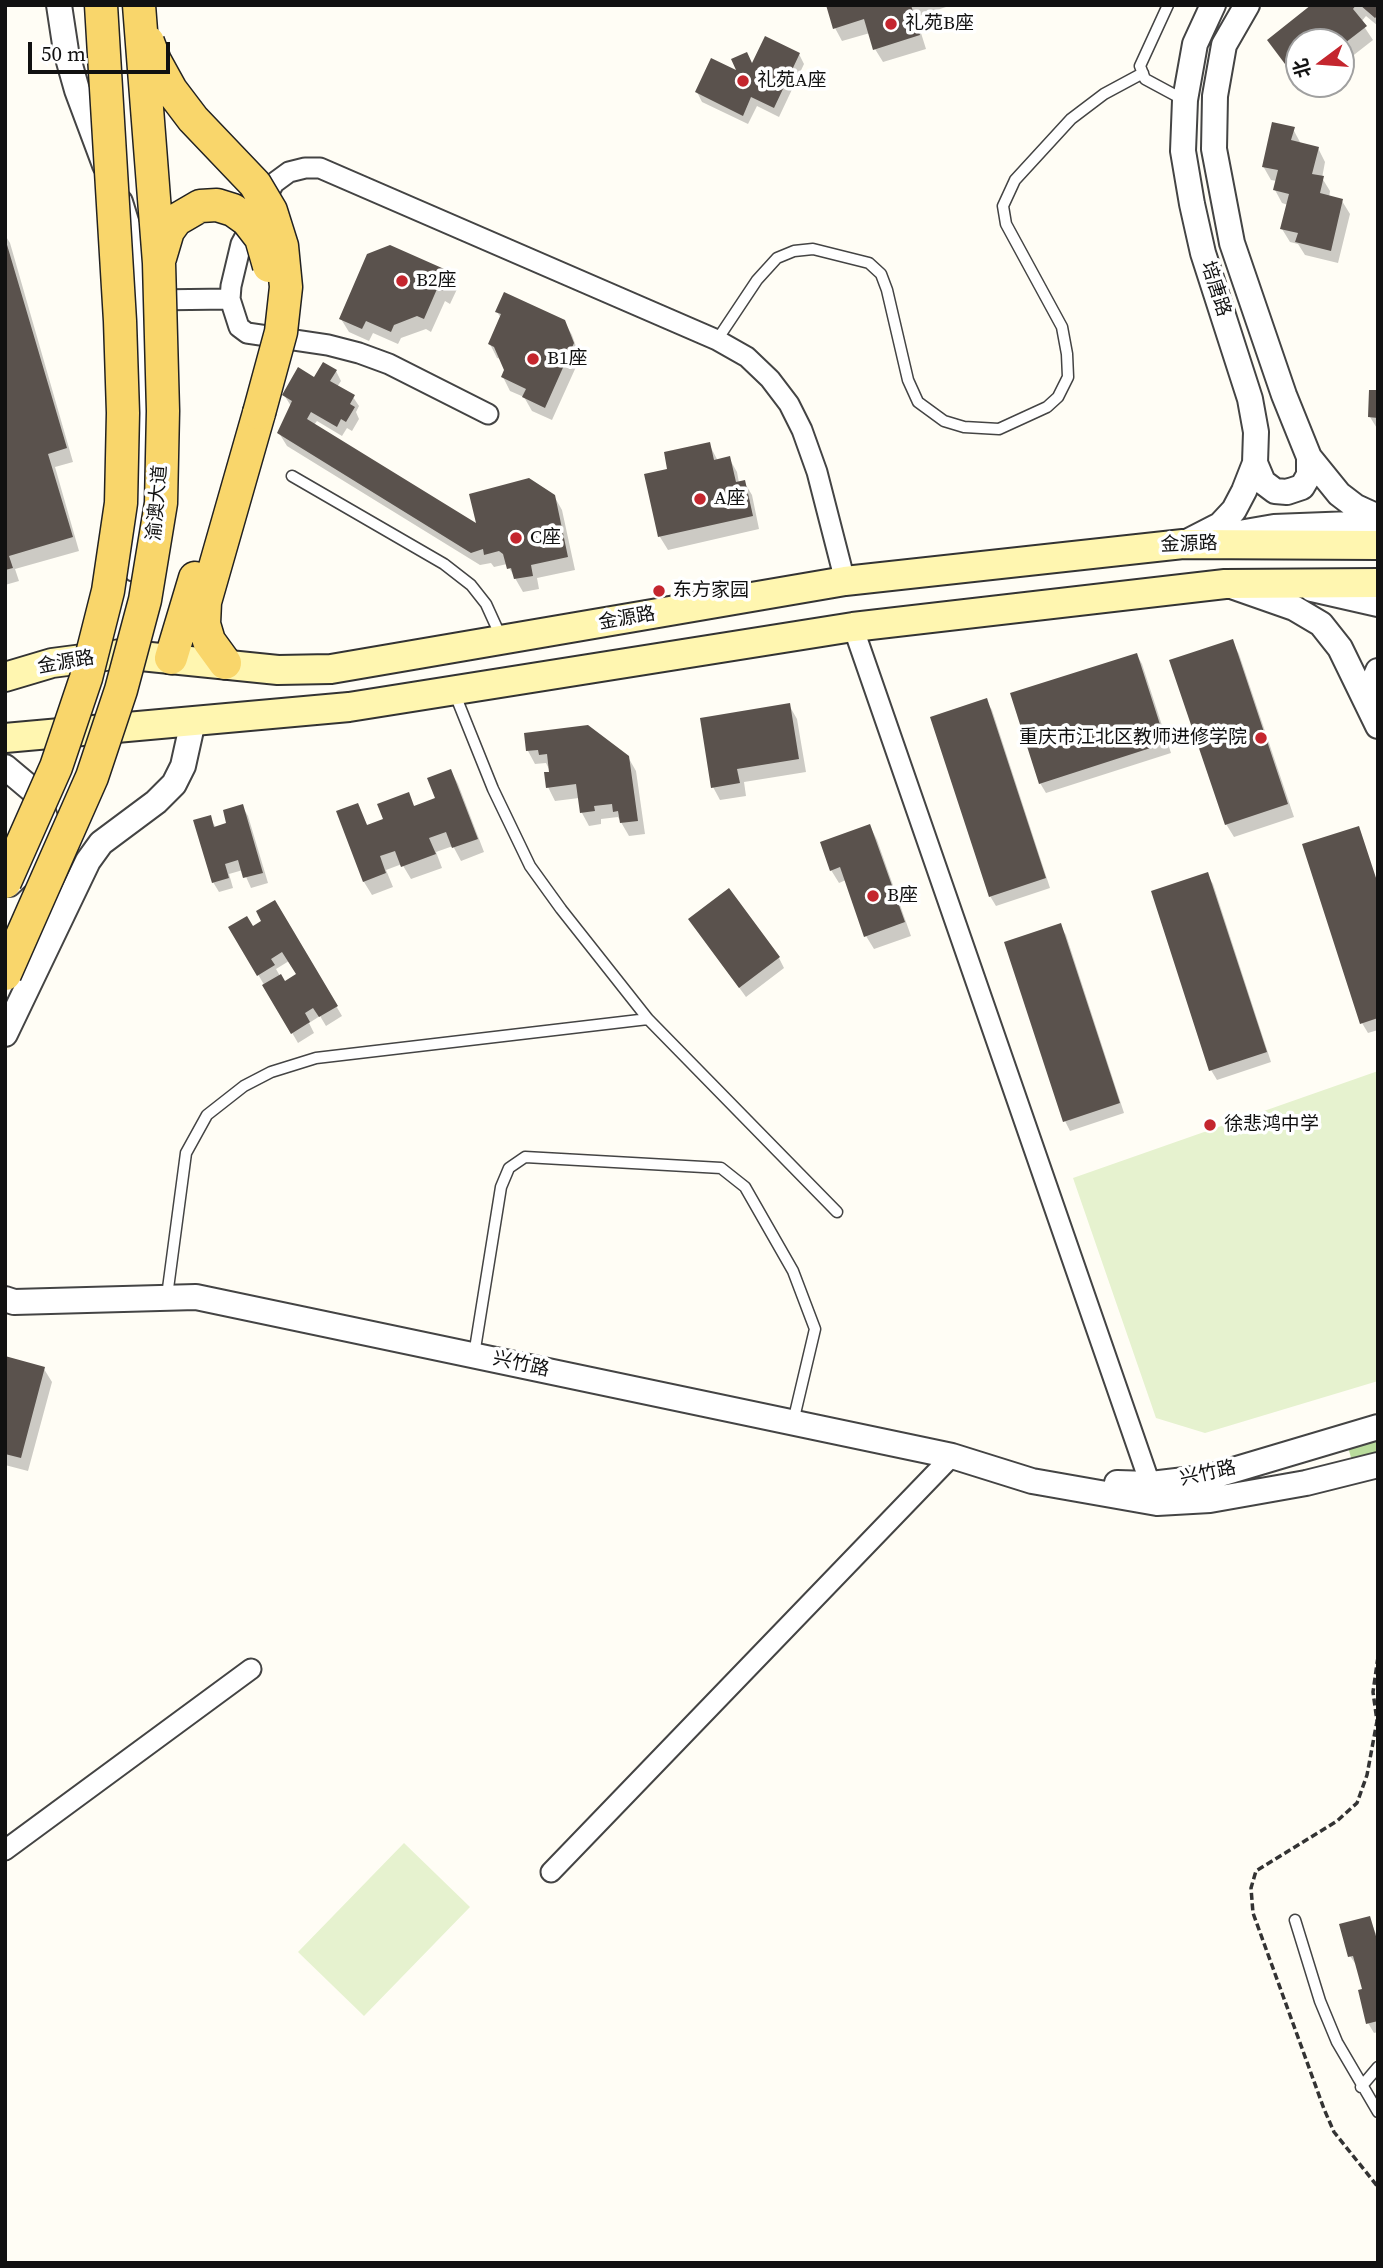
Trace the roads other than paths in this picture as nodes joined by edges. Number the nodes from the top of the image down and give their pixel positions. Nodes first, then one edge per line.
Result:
1 (59, 5) edge
2 (101, 5) edge
3 (1168, 5) edge
4 (1213, 5) edge
5 (1247, 5) edge
6 (139, 11) edge
7 (1143, 72) junction
8 (1185, 100) junction
9 (159, 263) junction
10 (230, 299) junction
11 (142, 300) junction
12 (717, 340) junction
13 (252, 413) junction
14 (488, 414) dead end
15 (1309, 457) junction
16 (1255, 463) junction
17 (292, 476) dead end
18 (1378, 517) edge
19 (1378, 523) edge
20 (1183, 544) junction
21 (1378, 545) edge
22 (845, 581) junction
23 (1378, 583) edge
24 (1225, 584) junction
25 (1291, 584) junction
26 (1378, 604) edge
27 (853, 627) junction
28 (502, 640) junction
29 (121, 654) junction
30 (171, 658) junction
31 (225, 663) junction
32 (363, 663) junction
33 (1378, 671) edge
34 (5, 677) edge
35 (454, 691) junction
36 (349, 707) junction
37 (193, 721) junction
38 (1376, 722) edge
39 (5, 738) edge
40 (5, 766) edge
41 (5, 884) edge
42 (5, 974) edge
43 (648, 1019) junction
44 (5, 1034) edge
45 (837, 1212) dead end
46 (166, 1296) junction
47 (5, 1299) edge
48 (474, 1356) junction
49 (793, 1423) junction
50 (1378, 1427) edge
51 (951, 1457) junction
52 (1378, 1465) edge
53 (1154, 1493) junction
54 (251, 1669) dead end
55 (5, 1850) edge
56 (551, 1872) dead end
57 (1295, 1920) dead end
58 (1378, 2067) edge
59 (1361, 2087) junction
60 (1378, 2112) edge

1 - 11 street
2 - 41 main road, 渝澳大道, bridge
3 - 7 lane
4 - 8 street, 培唐路
5 - 15 street, 培唐路
6 - 9 main road, 渝澳大道, bridge
6 - 13 main road, bridge
7 - 8 lane
7 - 12 lane
8 - 16 street, 培唐路
9 - 13 main road, bridge
9 - 42 main road, 渝澳大道, bridge
10 - 11 street
10 - 12 street
10 - 14 street
11 - 29 street
12 - 22 street
13 - 30 main road
13 - 31 main road
15 - 16 street
15 - 18 street, 培唐路
16 - 20 street, 培唐路
17 - 28 lane
19 - 20 street
20 - 21 main road, 金源路
20 - 22 main road, 金源路
22 - 28 main road, 金源路
23 - 25 main road
24 - 25 main road
24 - 27 main road
24 - 38 street
25 - 26 street
27 - 35 main road
27 - 53 street
28 - 32 main road, 金源路
29 - 30 main road, 金源路
29 - 34 main road, 金源路
30 - 31 main road, 金源路
31 - 32 main road, 金源路
32 - 36 main road
33 - 38 street
35 - 36 main road
35 - 43 lane
36 - 37 main road
37 - 39 main road
37 - 44 street
40 - 41 street
43 - 45 lane
43 - 46 lane
46 - 47 street, 兴竹路
46 - 48 street, 兴竹路
48 - 49 street, 兴竹路
48 - 49 lane
49 - 51 street, 兴竹路
50 - 53 street, 兴竹路
51 - 53 street, 兴竹路
51 - 56 street
52 - 53 street, 兴竹路
54 - 55 street
57 - 59 lane
58 - 59 lane
59 - 60 lane

